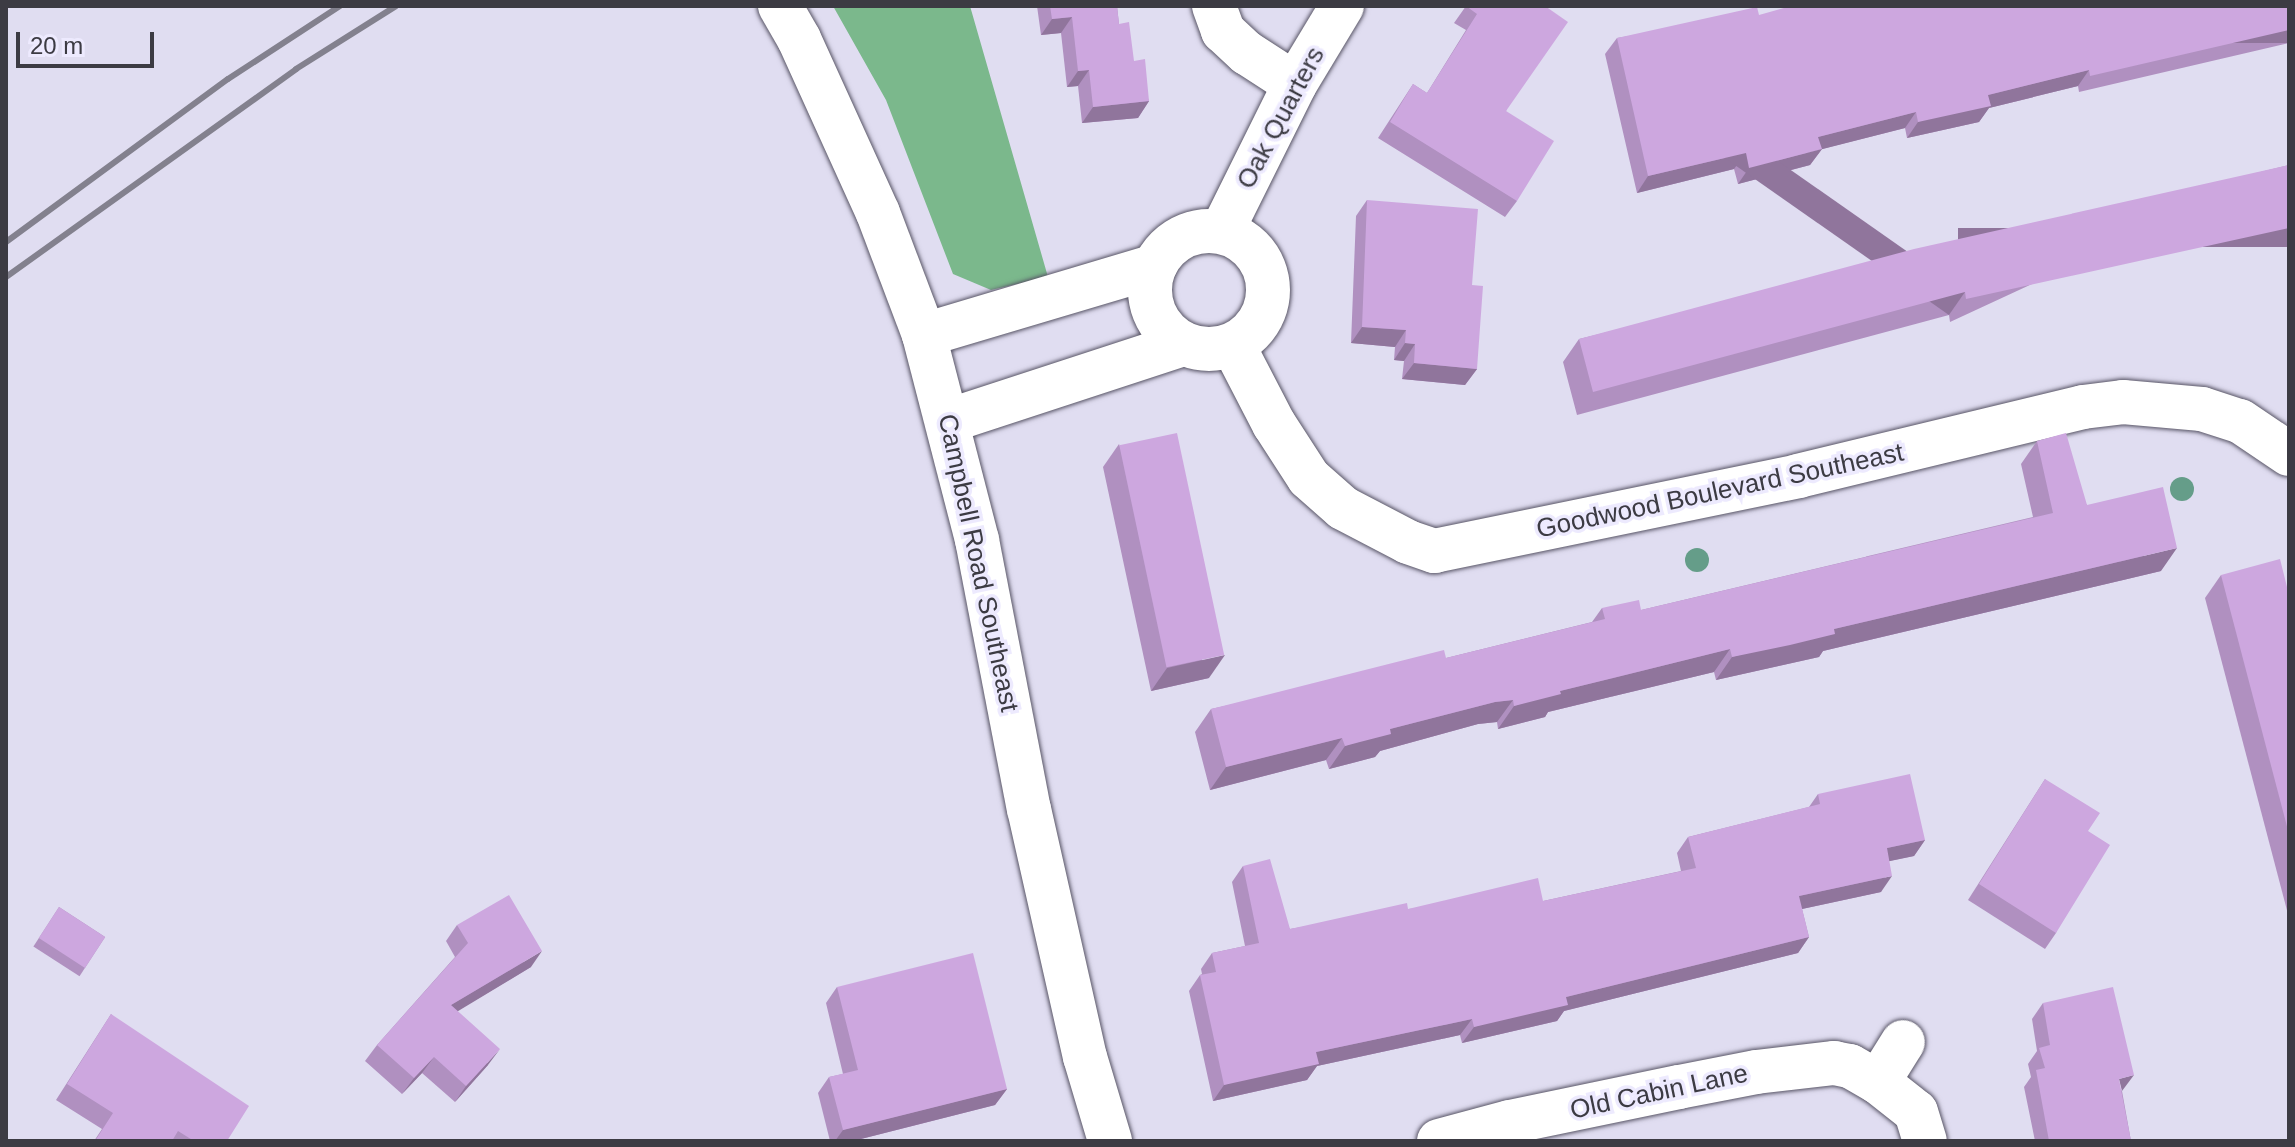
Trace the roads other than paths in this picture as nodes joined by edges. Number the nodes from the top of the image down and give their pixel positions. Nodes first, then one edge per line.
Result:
1 (1214, 6) edge
2 (1342, 6) edge
3 (790, 22) edge
4 (1295, 84) junction
5 (1222, 231) junction
6 (1155, 266) junction
7 (924, 335) junction
8 (1184, 344) junction
9 (1233, 345) junction
10 (948, 421) junction
11 (2289, 454) edge
12 (1903, 1042) dead end
13 (1878, 1082) junction
14 (1110, 1141) edge
15 (1439, 1141) edge
16 (1925, 1141) edge

1 - 4 street
2 - 4 street, Oak Quarters
3 - 7 street, Campbell Road Southeast
4 - 5 street, Oak Quarters
5 - 6 street
5 - 9 street
6 - 7 street
6 - 8 street
7 - 10 street, Campbell Road Southeast
8 - 9 street
8 - 10 street
9 - 11 street, Goodwood Boulevard Southeast
10 - 14 street, Campbell Road Southeast
12 - 13 street
13 - 15 street, Old Cabin Lane
13 - 16 street, Old Cabin Lane

